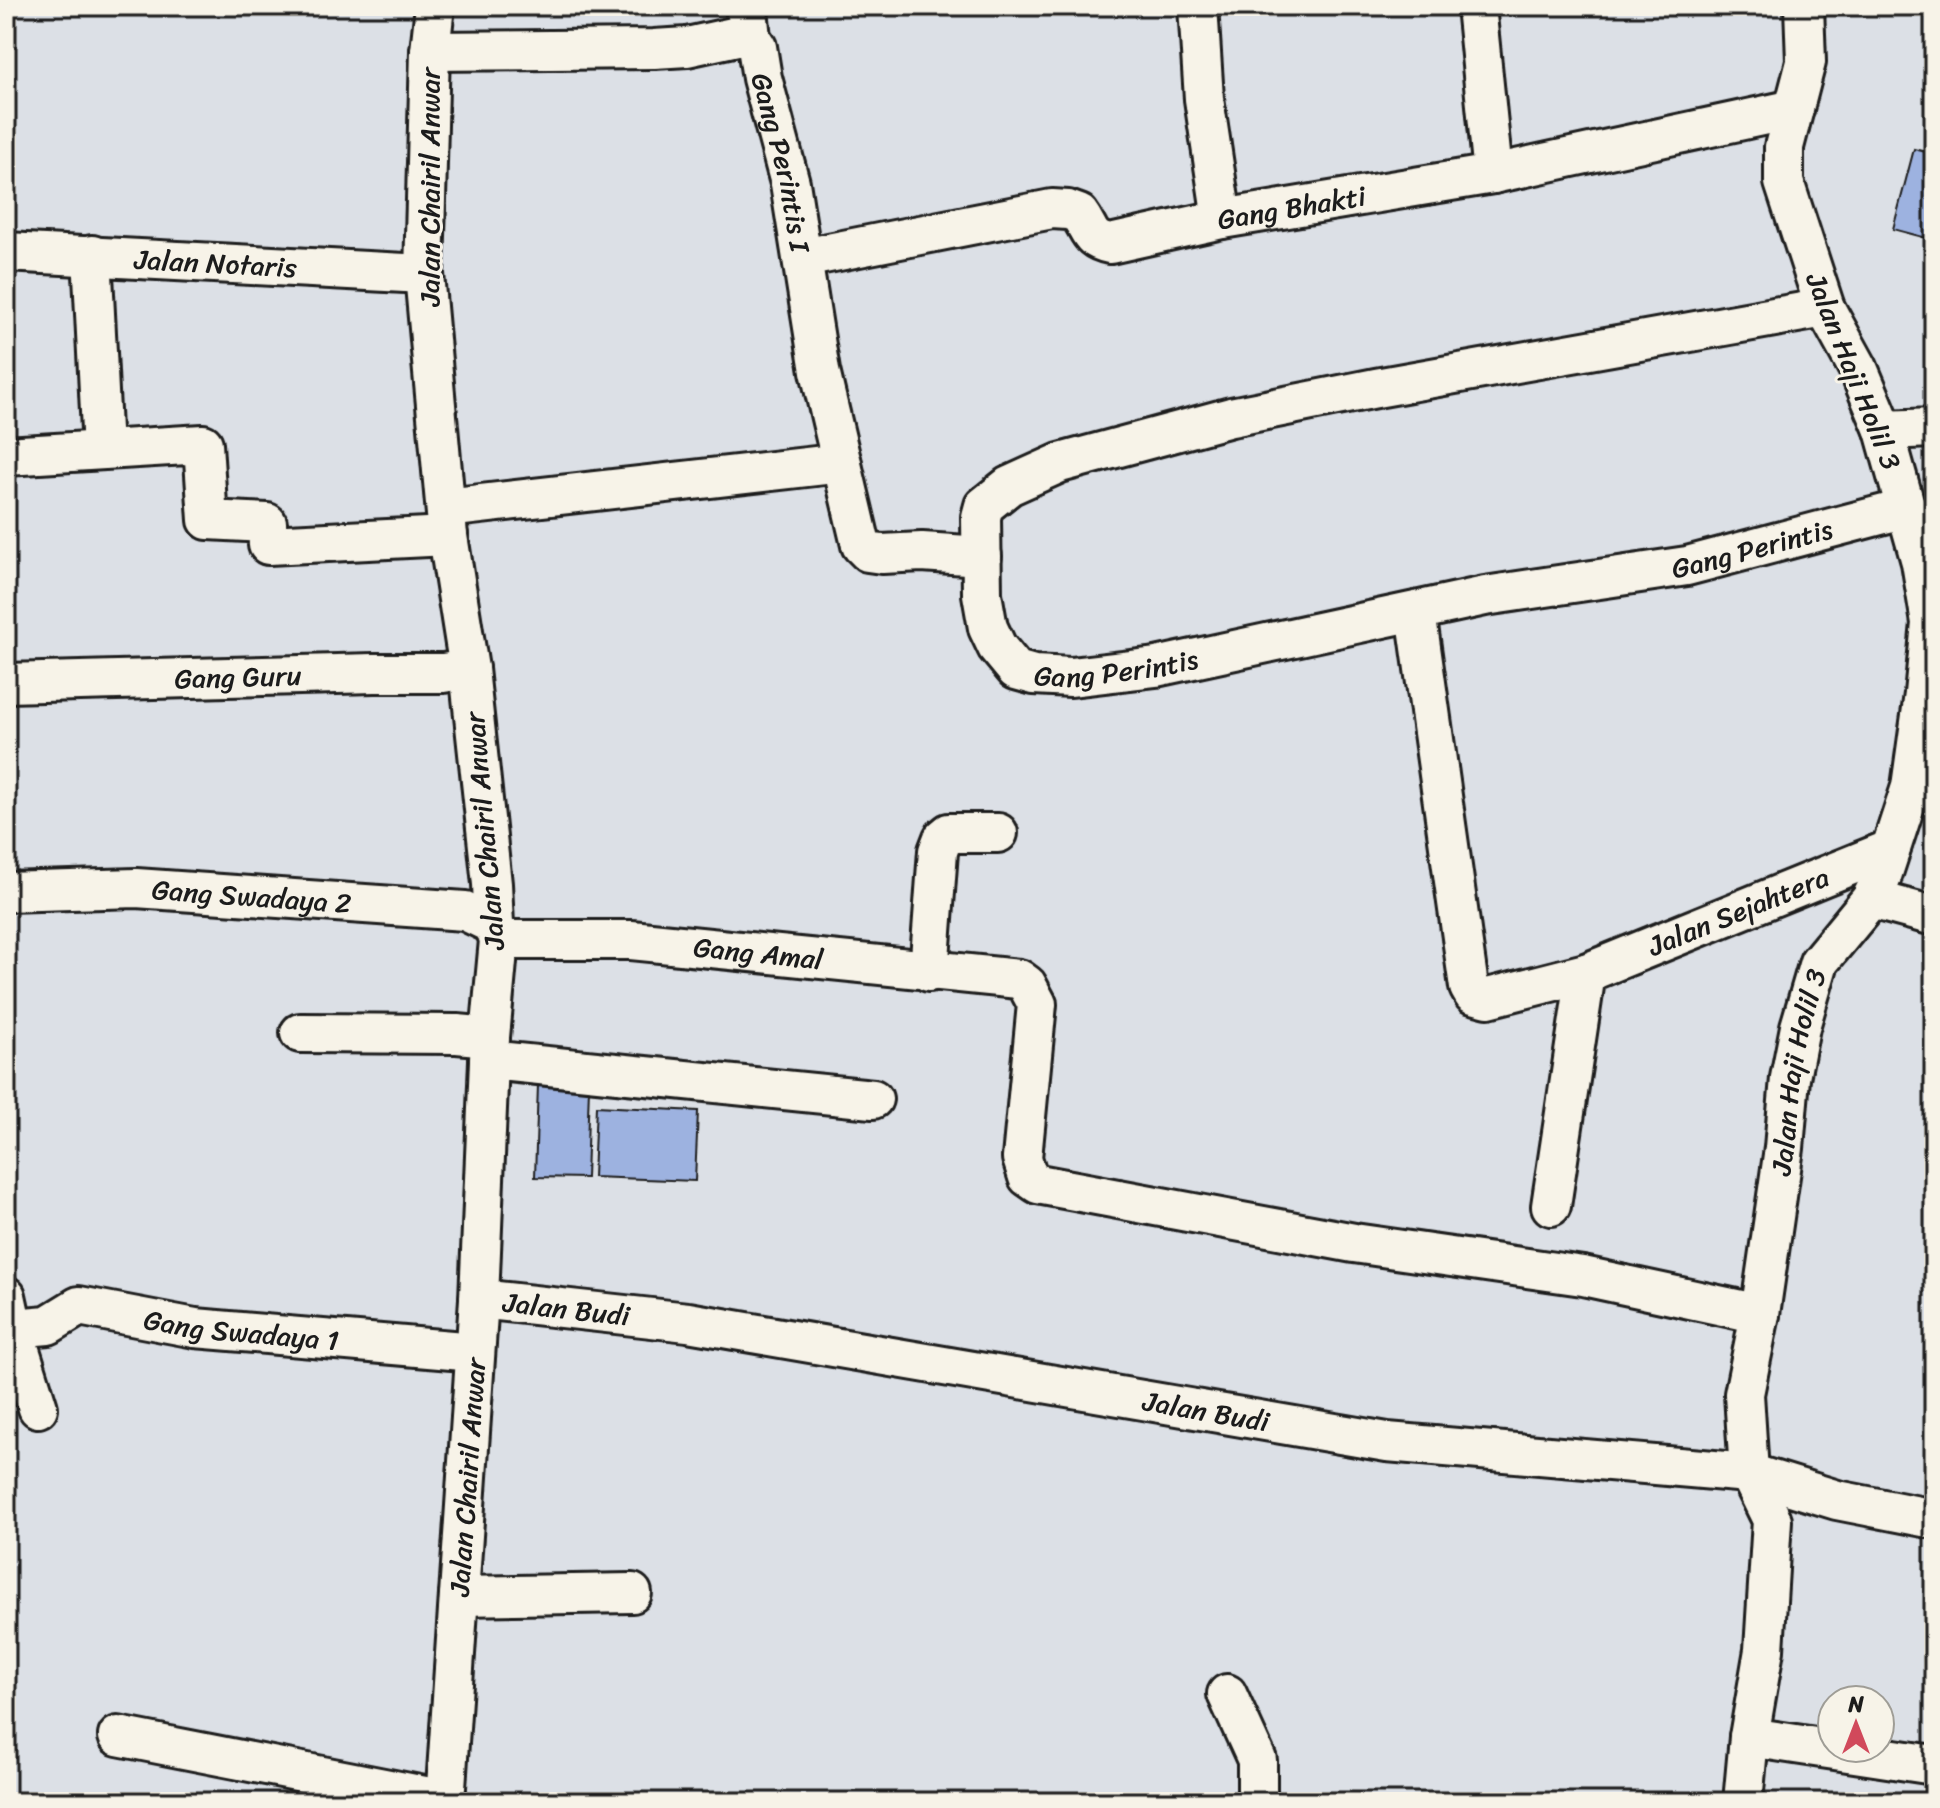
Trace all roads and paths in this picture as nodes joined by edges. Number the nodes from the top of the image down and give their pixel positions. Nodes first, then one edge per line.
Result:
1 (435, 6) edge
2 (1198, 6) edge
3 (1476, 6) edge
4 (1804, 6) edge
5 (748, 22) edge
6 (430, 51) junction
7 (1794, 109) junction
8 (1493, 174) junction
9 (1222, 219) junction
10 (6, 252) edge
11 (92, 255) junction
12 (803, 258) junction
13 (424, 274) junction
14 (1825, 308) junction
15 (1934, 428) edge
16 (1884, 430) junction
17 (102, 450) junction
18 (6, 456) edge
19 (842, 463) junction
20 (1907, 508) junction
21 (447, 522) junction
22 (982, 556) junction
23 (1416, 612) junction
24 (1932, 623) edge
25 (469, 669) junction
26 (6, 683) edge
27 (998, 833) dead end
28 (1891, 849) junction
29 (6, 892) edge
30 (1871, 899) junction
31 (1934, 916) edge
32 (496, 932) junction
33 (929, 972) junction
34 (1586, 973) junction
35 (300, 1033) dead end
36 (490, 1049) junction
37 (873, 1099) dead end
38 (1551, 1206) dead end
39 (479, 1299) junction
40 (9, 1312) edge
41 (1760, 1314) junction
42 (475, 1352) junction
43 (38, 1408) dead end
44 (1749, 1473) junction
45 (1934, 1519) edge
46 (632, 1593) dead end
47 (459, 1596) junction
48 (1227, 1694) dead end
49 (118, 1736) dead end
50 (1749, 1737) junction
51 (1934, 1765) edge
52 (445, 1801) edge
53 (1257, 1802) edge
54 (1743, 1802) edge

1 - 6 street, Jalan Chairil Anwar
2 - 9 street
3 - 8 street
4 - 7 street, Jalan Haji Holil 3
5 - 6 street, Gang Perintis I
5 - 12 street, Gang Perintis I
6 - 13 street, Jalan Chairil Anwar
7 - 8 street, Gang Bhakti
7 - 14 street, Jalan Haji Holil 3
8 - 9 street, Gang Bhakti
9 - 12 street, Gang Bhakti
10 - 11 street, Jalan Notaris
11 - 13 street, Jalan Notaris
11 - 17 street
12 - 19 street, Gang Perintis I
13 - 21 street, Jalan Chairil Anwar
14 - 16 street, Jalan Haji Holil 3
14 - 22 street, Gang Perintis
15 - 16 street
16 - 20 street, Jalan Haji Holil 3
17 - 18 street
17 - 21 street
19 - 21 street
19 - 22 street, Gang Perintis I
20 - 23 street, Gang Perintis
20 - 24 street, Jalan Haji Holil 3
21 - 25 street, Jalan Chairil Anwar
22 - 23 street, Gang Perintis
23 - 34 street, Jalan Sejahtera
24 - 28 street, Jalan Haji Holil 3
25 - 26 street, Gang Guru
25 - 32 street, Jalan Chairil Anwar
27 - 33 street
28 - 30 street, Jalan Haji Holil 3
28 - 34 street, Jalan Sejahtera
29 - 32 street, Gang Swadaya 2
30 - 31 street
30 - 41 street, Jalan Haji Holil 3
32 - 33 street, Gang Amal
32 - 36 street, Jalan Chairil Anwar
33 - 41 street, Gang Amal
34 - 38 street
35 - 36 street
36 - 37 street
36 - 39 street, Jalan Chairil Anwar
39 - 42 street, Jalan Chairil Anwar
39 - 44 street, Jalan Budi
40 - 42 street, Gang Swadaya 1
40 - 43 street
41 - 44 street, Jalan Haji Holil 3
42 - 47 street, Jalan Chairil Anwar
44 - 45 street, Jalan Budi
44 - 50 street, Jalan Haji Holil 3
46 - 47 street
47 - 52 street, Jalan Chairil Anwar
48 - 53 street
49 - 52 street
50 - 51 street
50 - 54 street, Jalan Haji Holil 3

